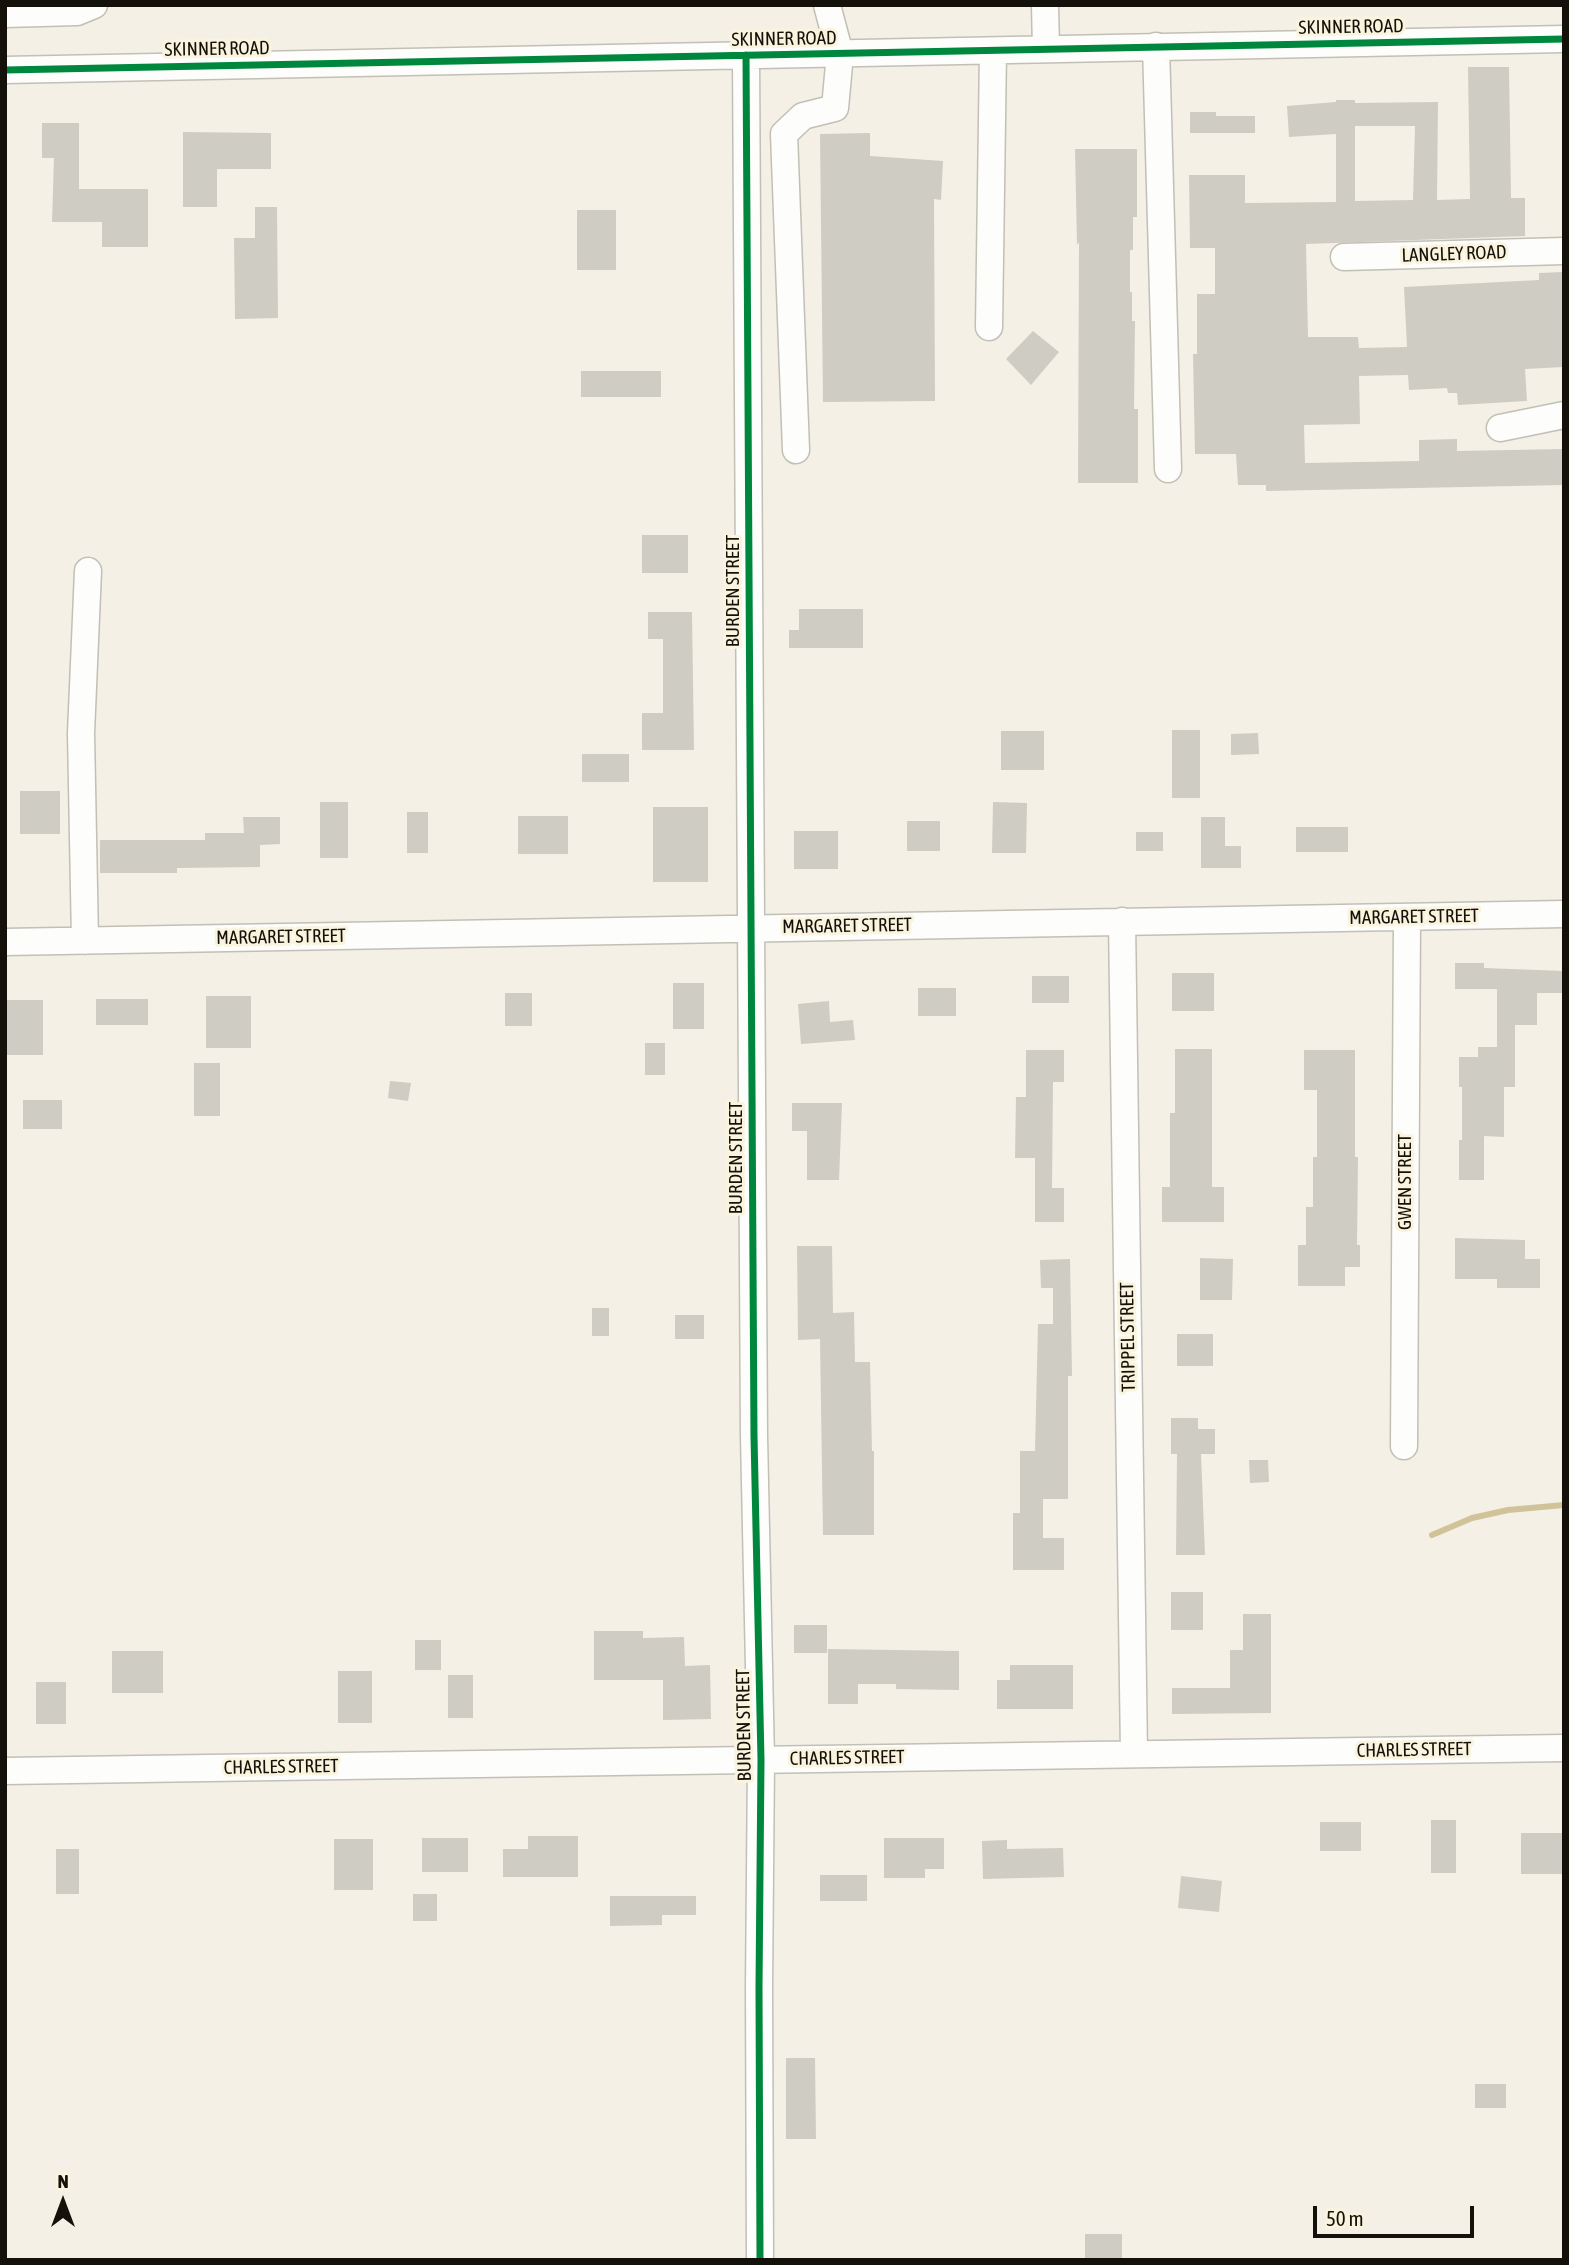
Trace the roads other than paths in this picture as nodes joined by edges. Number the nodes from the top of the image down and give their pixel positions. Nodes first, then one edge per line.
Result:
1 (94, 5) edge
2 (827, 5) edge
3 (1045, 5) edge
4 (5, 14) edge
5 (1564, 39) edge
6 (1156, 46) junction
7 (1046, 49) junction
8 (993, 51) junction
9 (840, 54) junction
10 (746, 55) junction
11 (5, 70) edge
12 (1564, 251) edge
13 (1344, 257) dead end
14 (747, 292) junction
15 (790, 293) junction
16 (989, 327) dead end
17 (1564, 415) edge
18 (1500, 428) dead end
19 (796, 450) dead end
20 (1168, 469) dead end
21 (88, 571) dead end
22 (1564, 914) edge
23 (1407, 918) junction
24 (1122, 921) junction
25 (750, 928) junction
26 (85, 941) junction
27 (5, 942) edge
28 (1404, 1446) dead end
29 (1564, 1748) edge
30 (1134, 1754) junction
31 (761, 1760) junction
32 (5, 1771) edge
33 (760, 2260) edge

1 - 4 street
2 - 9 street
3 - 7 street
5 - 6 street, SKINNER ROAD
6 - 7 street, SKINNER ROAD
6 - 20 street
7 - 8 street, SKINNER ROAD
8 - 9 street, SKINNER ROAD
8 - 16 street
9 - 10 street, SKINNER ROAD
9 - 15 street
10 - 11 street, SKINNER ROAD
10 - 14 street, BURDEN STREET
12 - 13 street, LANGLEY ROAD
14 - 15 street
14 - 25 street, BURDEN STREET
15 - 19 street
17 - 18 street
21 - 26 street
22 - 23 street, MARGARET STREET
23 - 24 street, MARGARET STREET
23 - 28 street, GWEN STREET
24 - 25 street, MARGARET STREET
24 - 30 street, TRIPPEL STREET
25 - 26 street, MARGARET STREET
25 - 31 street, BURDEN STREET
26 - 27 street, MARGARET STREET
29 - 30 street, CHARLES STREET
30 - 31 street, CHARLES STREET
31 - 32 street, CHARLES STREET
31 - 33 street, BURDEN STREET

